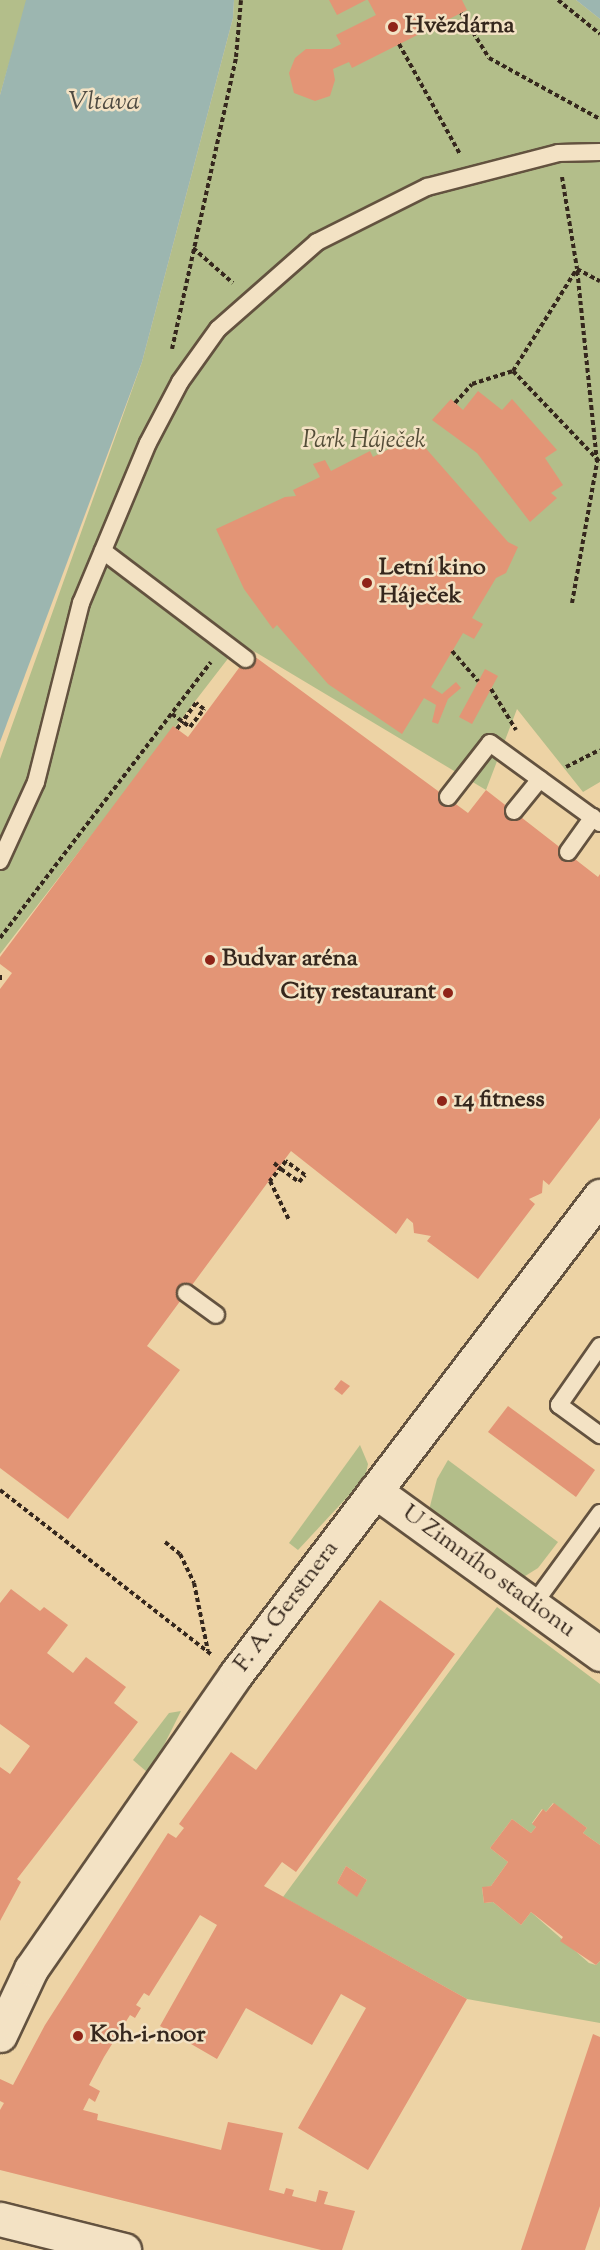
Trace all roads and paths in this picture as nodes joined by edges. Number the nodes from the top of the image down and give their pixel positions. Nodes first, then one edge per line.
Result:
1 (241, 0) edge
2 (558, 0) edge
3 (460, 13) dead end
4 (600, 34) edge
5 (399, 44) dead end
6 (600, 119) edge
7 (600, 152) edge
8 (558, 153) junction
9 (471, 174) junction
10 (193, 248) junction
11 (577, 269) junction
12 (600, 281) edge
13 (252, 298) junction
14 (513, 371) junction
15 (180, 382) junction
16 (455, 404) dead end
17 (598, 462) edge
18 (103, 551) junction
19 (572, 603) dead end
20 (226, 642) junction
21 (452, 651) dead end
22 (246, 659) dead end
23 (478, 681) dead end
24 (491, 689) dead end
25 (172, 714) junction
26 (177, 729) dead end
27 (518, 733) dead end
28 (600, 750) edge
29 (540, 779) junction
30 (448, 797) dead end
31 (514, 811) dead end
32 (596, 820) edge
33 (568, 852) dead end
34 (0, 861) edge
35 (0, 938) edge
36 (0, 975) edge
37 (0, 981) edge
38 (274, 1163) dead end
39 (600, 1196) edge
40 (289, 1220) dead end
41 (186, 1293) dead end
42 (216, 1315) dead end
43 (600, 1346) edge
44 (600, 1435) edge
45 (0, 1490) edge
46 (375, 1491) junction
47 (600, 1513) edge
48 (165, 1542) dead end
49 (533, 1605) junction
50 (208, 1652) junction
51 (600, 1654) edge
52 (236, 1674) junction
53 (1, 2031) edge
54 (0, 2219) edge
55 (124, 2250) edge

1 - 10 path
2 - 4 path
3 - 6 path
5 - 9 path
7 - 8 lane
8 - 9 lane
8 - 11 path
9 - 13 lane
10 - 13 path
10 - 15 path
11 - 12 path
11 - 14 path
11 - 17 path
13 - 15 lane
14 - 16 path
14 - 17 path
15 - 18 lane
17 - 19 path
18 - 20 lane
18 - 34 lane
20 - 22 lane
20 - 25 path
21 - 23 path
24 - 27 path
25 - 26 path, bridge
25 - 35 path
28 - 29 path
29 - 30 lane
29 - 31 lane
29 - 32 lane
32 - 33 lane
36 - 37 path
38 - 40 path, bridge
39 - 46 street, F. A. Gerstnera
41 - 42 lane
43 - 44 lane
45 - 50 path
46 - 49 street, U Zimního stadionu
46 - 52 street, F. A. Gerstnera
47 - 49 lane
48 - 50 path
49 - 51 street, U Zimního stadionu
50 - 52 path
52 - 53 street, F. A. Gerstnera
54 - 55 street

